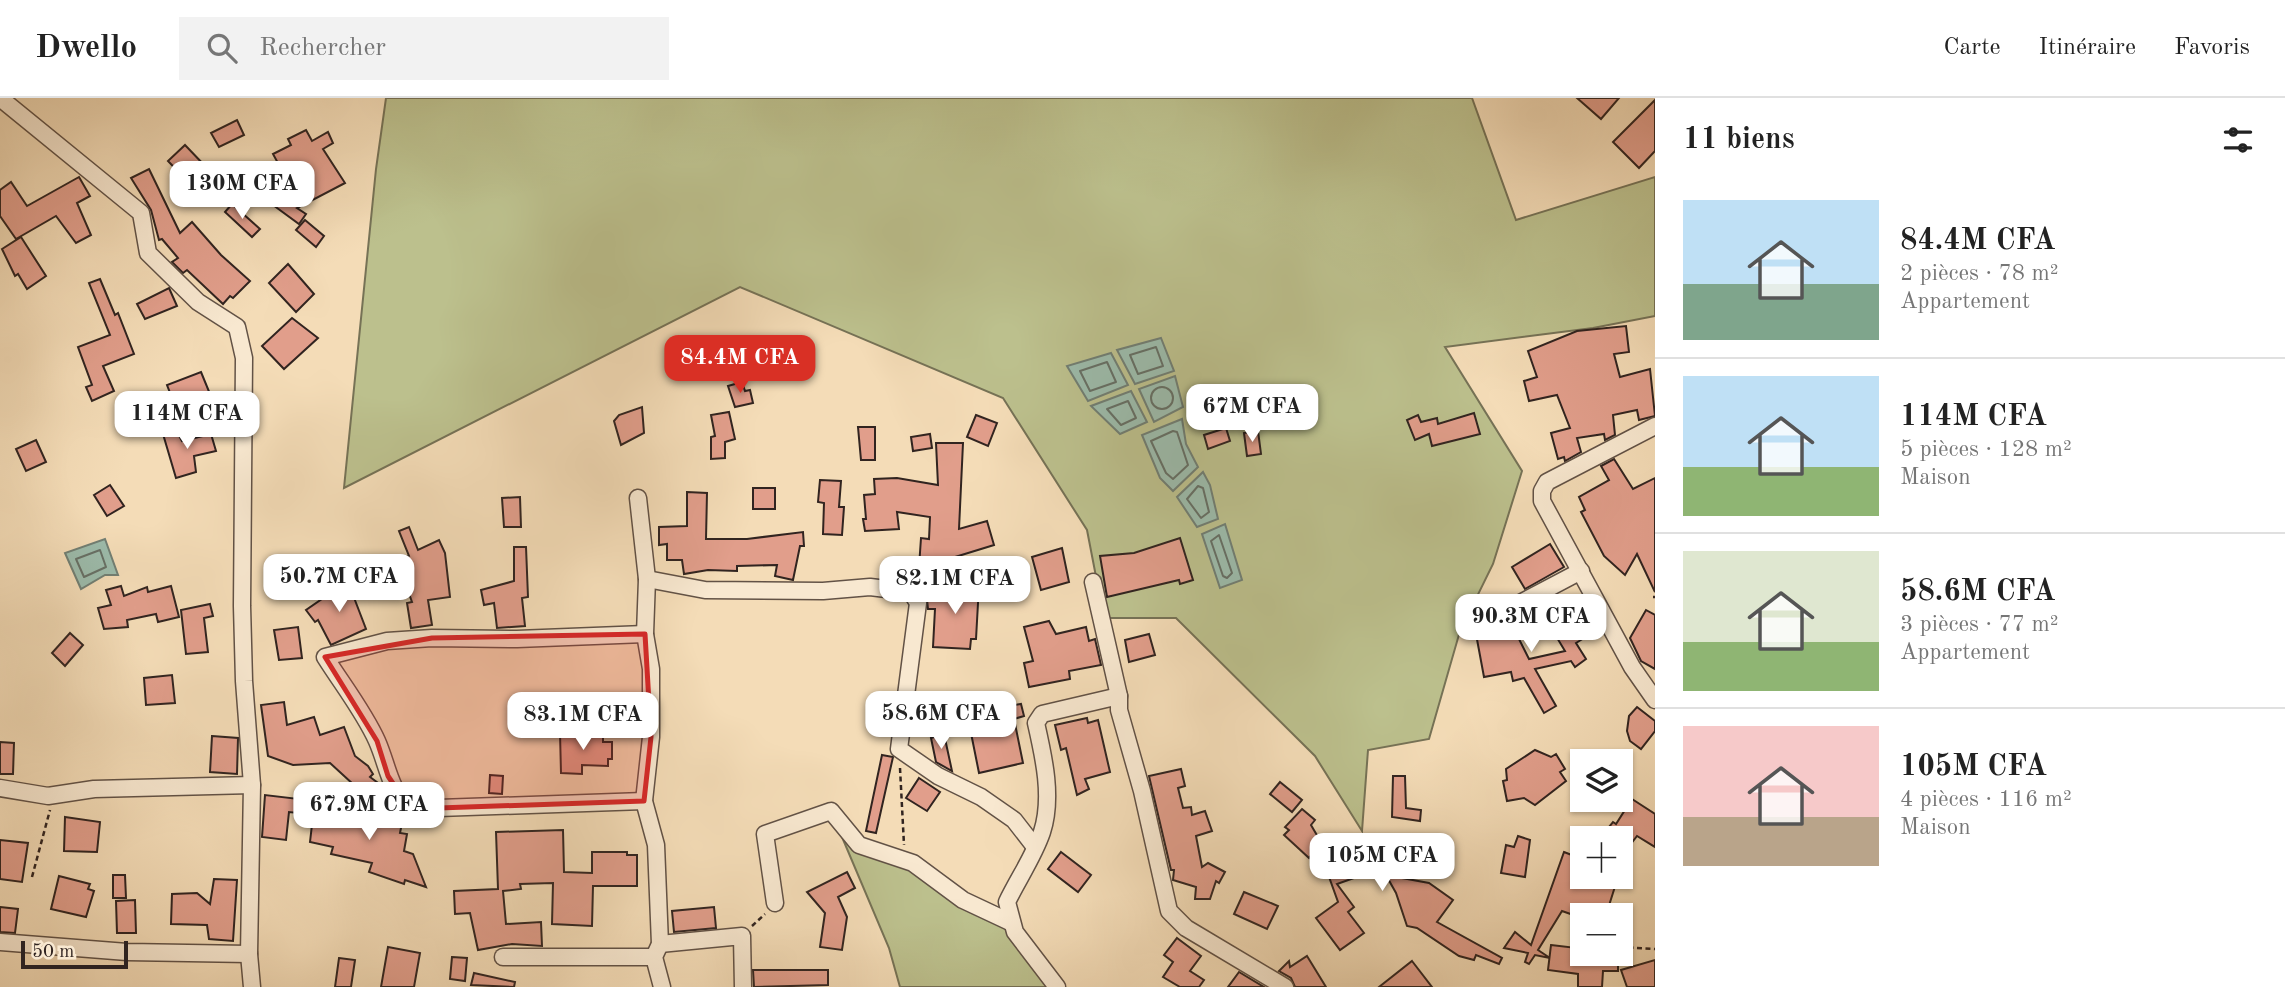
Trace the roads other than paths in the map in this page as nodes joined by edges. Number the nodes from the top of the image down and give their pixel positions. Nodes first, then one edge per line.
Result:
1 (0, 98) edge
2 (1655, 426) edge
3 (638, 498) dead end
4 (1581, 571) junction
5 (647, 579) junction
6 (1093, 582) dead end
7 (1492, 618) dead end
8 (645, 634) junction
9 (1119, 695) junction
10 (1655, 700) edge
11 (252, 785) junction
12 (0, 788) edge
13 (643, 801) junction
14 (1035, 847) junction
15 (775, 903) road end
16 (1012, 923) junction
17 (0, 942) edge
18 (657, 951) junction
19 (249, 954) junction
20 (503, 957) dead end
21 (252, 987) edge
22 (662, 987) edge
23 (743, 987) edge
24 (1058, 987) edge
25 (1286, 987) edge

1 - 11 street
2 - 4 street
3 - 5 street
4 - 7 street
4 - 10 street
5 - 8 street
5 - 14 street
6 - 9 street
8 - 13 street
8 - 13 street
9 - 14 street
9 - 25 street
11 - 12 street
11 - 19 street
13 - 18 street
14 - 16 street
15 - 16 street
16 - 24 street
17 - 19 street
18 - 20 street
18 - 22 street
18 - 23 street
19 - 21 street

